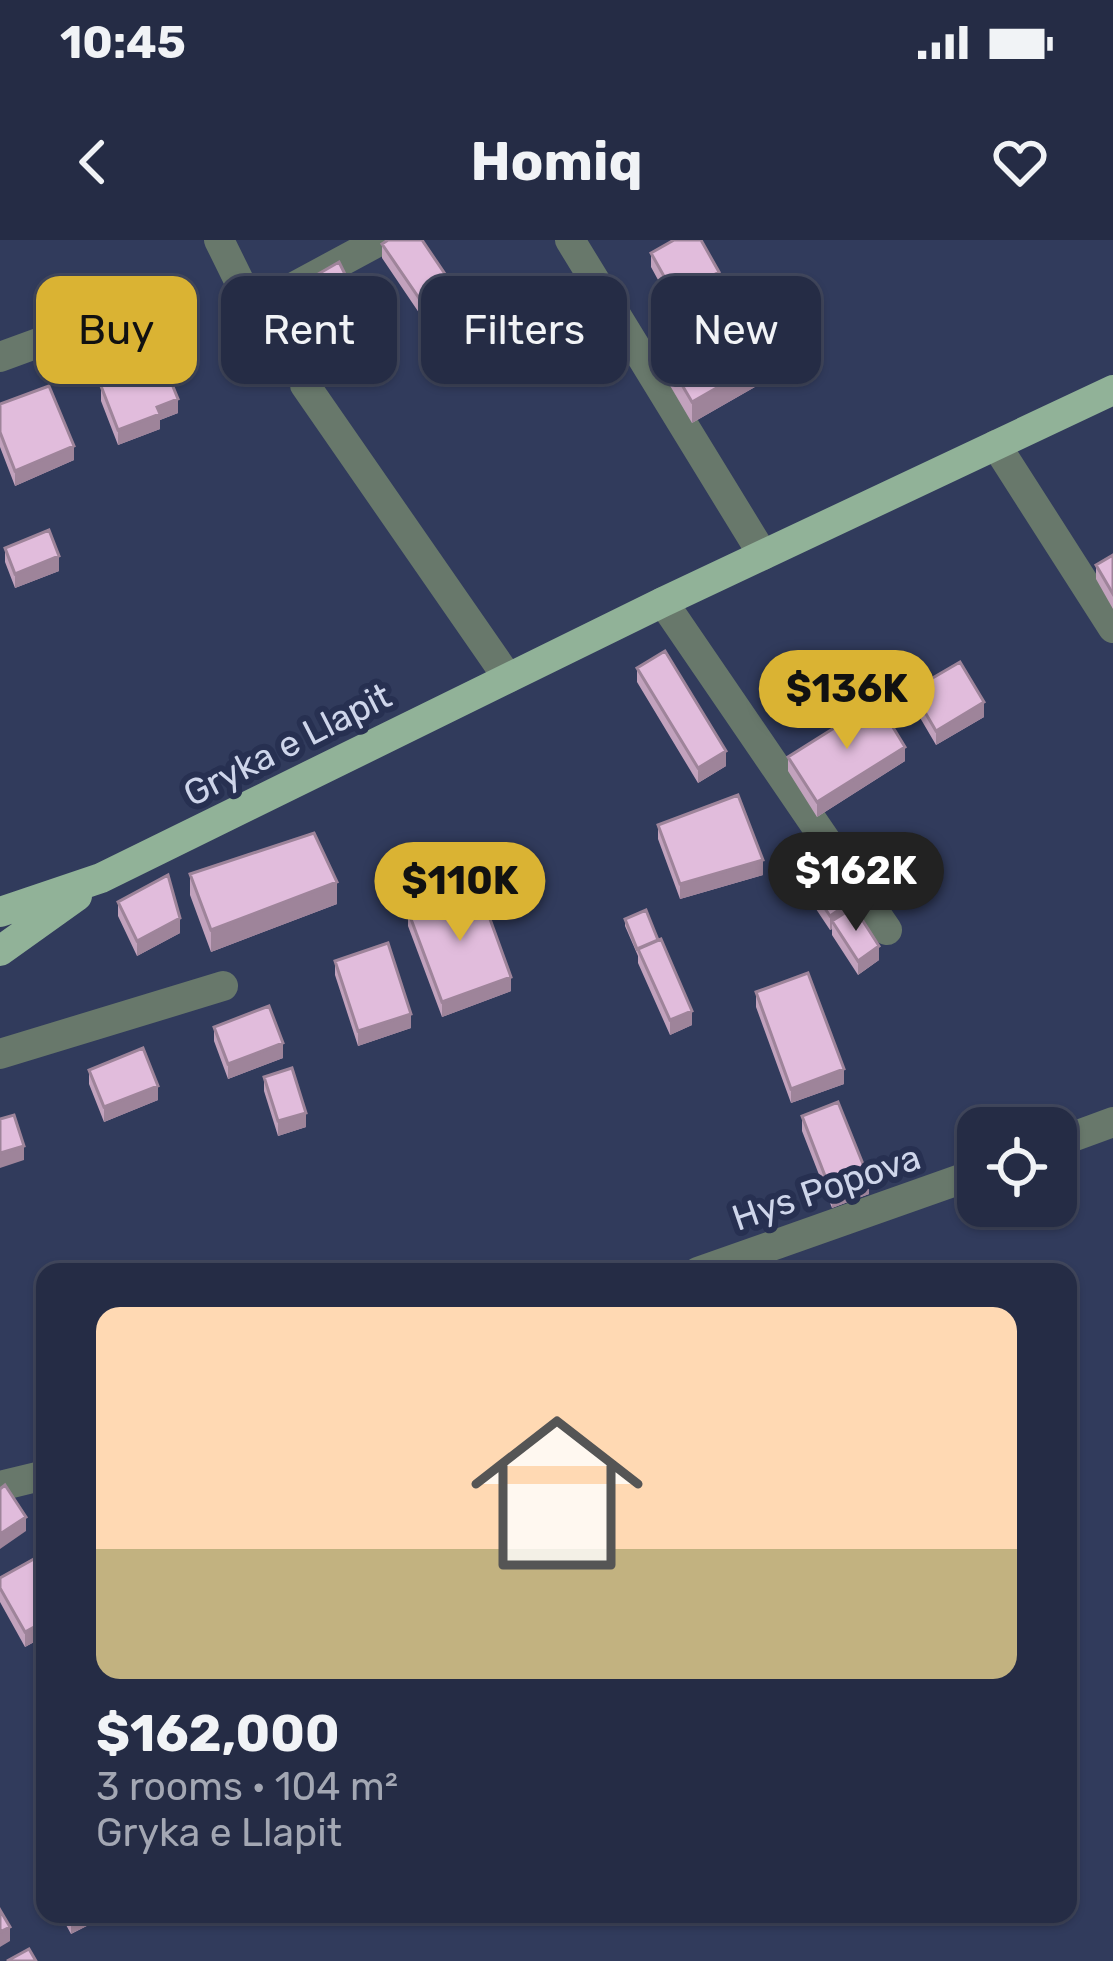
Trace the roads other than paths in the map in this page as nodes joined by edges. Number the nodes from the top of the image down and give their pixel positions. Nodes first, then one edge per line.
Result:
1 (219, 240) edge
2 (381, 240) edge
3 (570, 240) edge
4 (36, 344) edge
5 (0, 357) edge
6 (305, 385) dead end
7 (1113, 390) edge
8 (996, 445) junction
9 (763, 555) junction
10 (663, 602) junction
11 (1113, 628) edge
12 (508, 678) junction
13 (101, 878) junction
14 (0, 912) edge
15 (887, 930) dead end
16 (0, 951) edge
17 (223, 986) dead end
18 (0, 1054) edge
19 (1113, 1122) edge
20 (1077, 1136) edge
21 (957, 1180) edge
22 (723, 1263) edge
23 (36, 1477) edge
24 (0, 1486) edge

1 - 2 street
3 - 9 street
4 - 5 street
6 - 12 street
7 - 8 main road, Gryka e Llapit
8 - 9 main road, Gryka e Llapit
8 - 11 street
9 - 10 main road, Gryka e Llapit
10 - 12 main road, Gryka e Llapit
10 - 15 street
12 - 13 main road, Gryka e Llapit
13 - 14 main road, Gryka e Llapit
13 - 16 main road, Gryka e Llapit
17 - 18 street
19 - 20 street
21 - 22 street, Hys Popova
23 - 24 street

